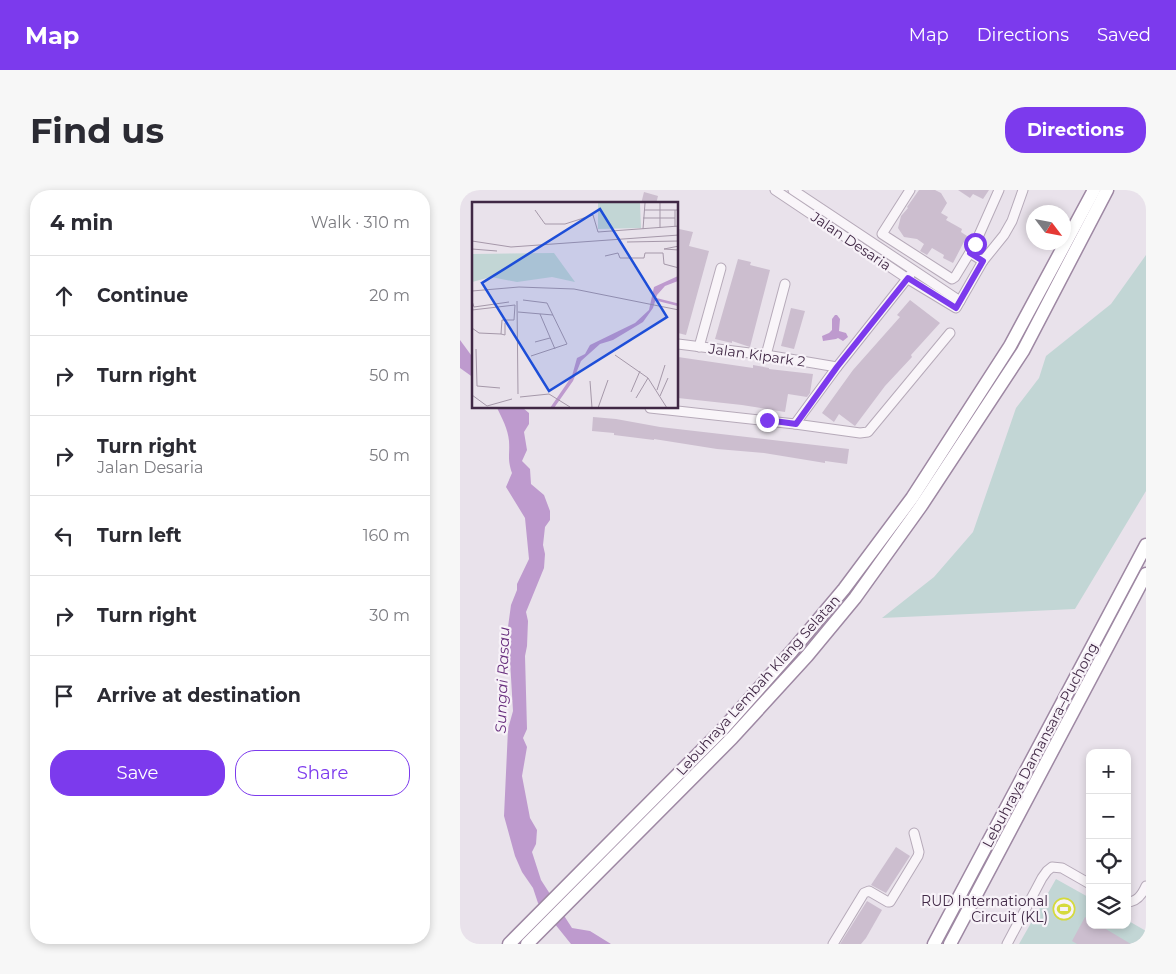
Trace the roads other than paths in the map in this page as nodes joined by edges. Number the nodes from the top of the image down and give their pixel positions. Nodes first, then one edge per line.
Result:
1 (775, 190) edge
2 (793, 190) edge
3 (910, 190) edge
4 (999, 190) edge
5 (1023, 190) edge
6 (1094, 190) edge
7 (1107, 190) edge
8 (882, 234) junction
9 (875, 244) junction
10 (970, 253) junction
11 (983, 261) junction
12 (721, 268) dead end
13 (911, 275) junction
14 (785, 284) dead end
15 (950, 333) dead end
16 (679, 344) edge
17 (699, 347) junction
18 (766, 355) junction
19 (837, 367) junction
20 (659, 409) edge
21 (796, 424) junction
22 (1146, 545) edge
23 (1146, 574) edge
24 (914, 833) dead end
25 (1086, 882) edge
26 (1146, 886) edge
27 (1131, 902) edge
28 (529, 942) edge
29 (509, 944) edge
30 (833, 944) edge
31 (934, 944) edge
32 (950, 944) edge
33 (1007, 944) edge

1 - 13 street, Jalan Desaria
2 - 9 street, Jalan Desaria
3 - 8 street
4 - 10 street
5 - 11 street
6 - 29 highway, Lebuhraya Lembah Klang Selatan
7 - 28 highway, Lebuhraya Lembah Klang Selatan
8 - 9 street
8 - 10 street
9 - 13 street, Jalan Desaria
10 - 11 street
11 - 13 street, Jalan Desaria
12 - 17 street
13 - 19 street
14 - 18 street
15 - 21 street
16 - 17 street, Jalan Kipark 2
17 - 18 street, Jalan Kipark 2
18 - 19 street, Jalan Kipark 2
19 - 21 street
20 - 21 street
22 - 31 highway, Lebuhraya Damansara–Puchong
23 - 32 highway, Lebuhraya Damansara–Puchong
24 - 30 street
25 - 33 street
26 - 27 street

